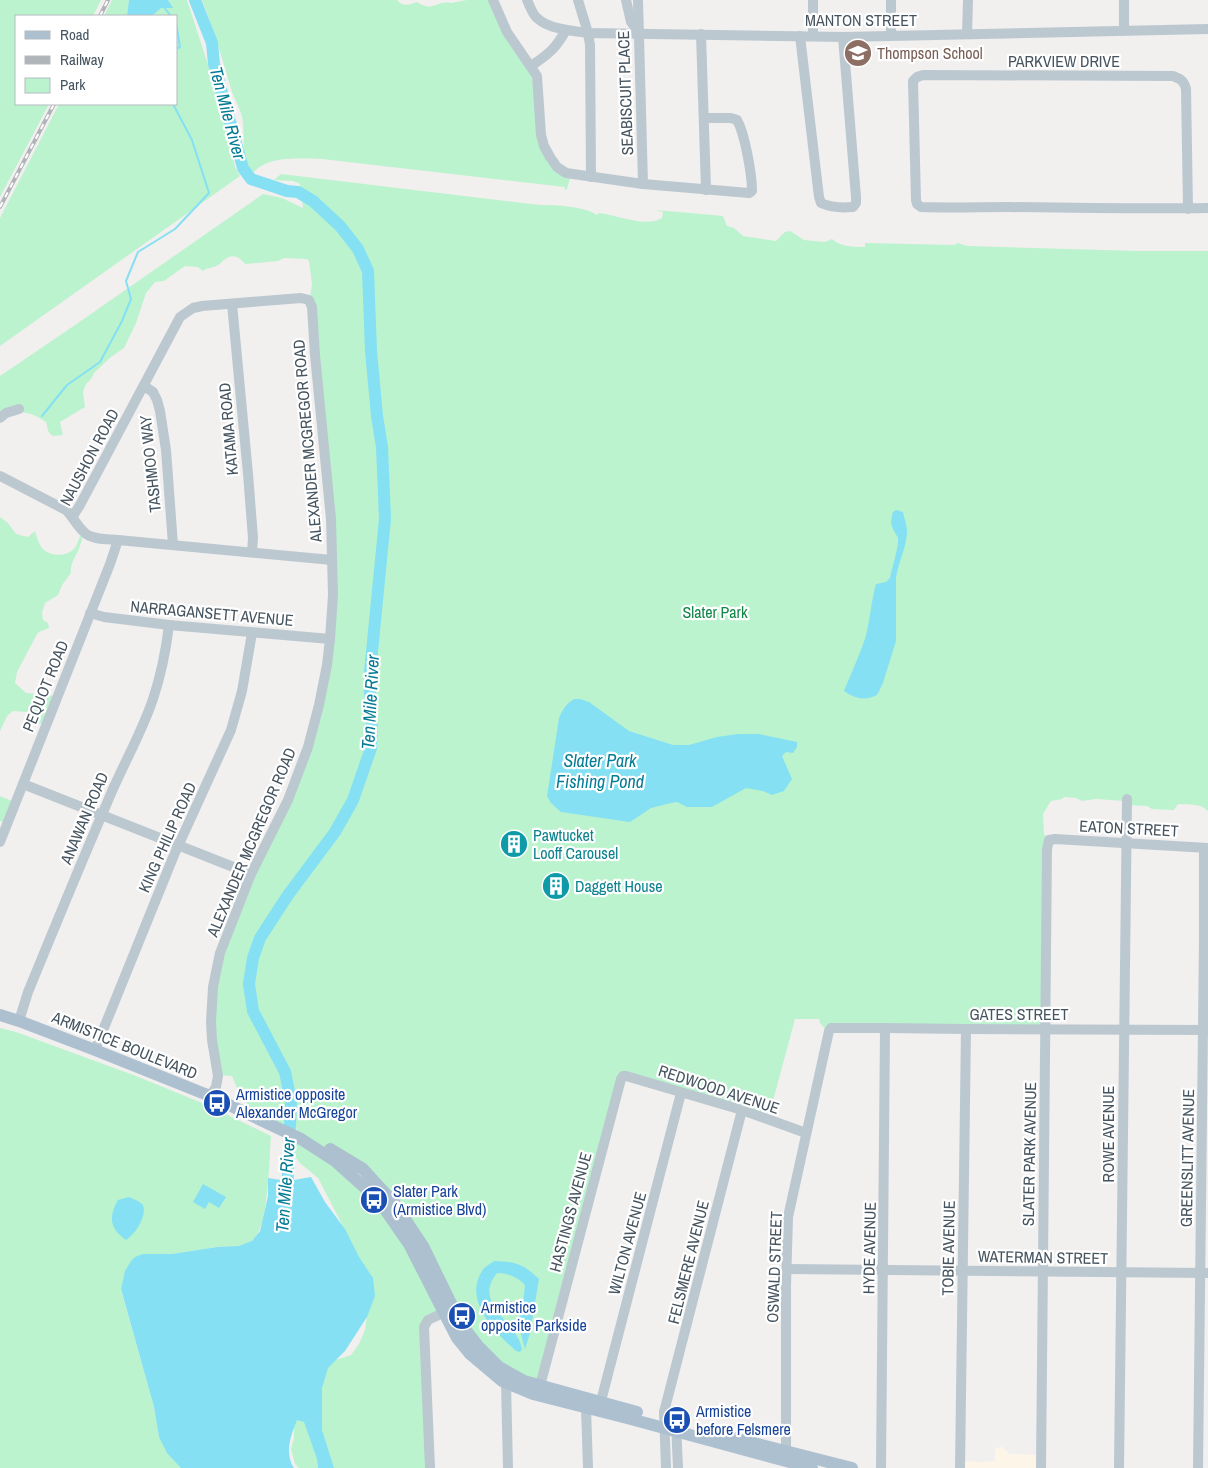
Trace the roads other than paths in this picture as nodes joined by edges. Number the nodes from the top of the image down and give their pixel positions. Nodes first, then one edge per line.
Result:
1 (493, 0) edge
2 (527, 0) edge
3 (578, 0) edge
4 (626, 0) edge
5 (638, 0) edge
6 (813, 0) edge
7 (891, 0) edge
8 (968, 0) edge
9 (1124, 0) edge
10 (1208, 29) edge
11 (566, 30) junction
12 (1124, 30) junction
13 (588, 33) junction
14 (640, 34) junction
15 (701, 34) junction
16 (967, 34) junction
17 (800, 36) junction
18 (814, 36) junction
19 (891, 36) junction
20 (843, 37) junction
21 (531, 66) junction
22 (705, 118) junction
23 (591, 177) junction
24 (643, 184) junction
25 (706, 190) junction
26 (1188, 208) junction
27 (1208, 208) edge
28 (309, 300) joint
29 (232, 304) junction
30 (144, 386) junction
31 (18, 409) dead end
32 (0, 418) edge
33 (0, 476) edge
34 (73, 516) junction
35 (118, 540) junction
36 (173, 545) junction
37 (252, 552) junction
38 (332, 560) junction
39 (90, 613) junction
40 (169, 625) junction
41 (252, 632) junction
42 (330, 639) junction
43 (23, 784) junction
44 (1127, 799) dead end
45 (101, 815) junction
46 (1049, 840) joint
47 (0, 842) edge
48 (1126, 843) junction
49 (178, 845) junction
50 (1206, 848) edge
51 (251, 874) junction
52 (0, 1015) edge
53 (18, 1021) junction
54 (831, 1028) joint
55 (885, 1028) junction
56 (966, 1029) junction
57 (1046, 1029) junction
58 (1206, 1029) edge
59 (1124, 1030) junction
60 (95, 1050) junction
61 (623, 1076) joint
62 (681, 1093) junction
63 (210, 1096) junction
64 (742, 1110) junction
65 (806, 1133) junction
66 (301, 1139) junction
67 (787, 1269) junction
68 (883, 1270) junction
69 (962, 1271) junction
70 (1043, 1271) junction
71 (1121, 1273) junction
72 (1204, 1273) edge
73 (443, 1313) junction
74 (506, 1384) junction
75 (540, 1386) junction
76 (601, 1401) junction
77 (586, 1408) junction
78 (671, 1426) junction
79 (786, 1451) junction
80 (828, 1465) edge
81 (430, 1468) edge
82 (508, 1468) edge
83 (588, 1468) edge
84 (666, 1468) edge
85 (678, 1468) edge
86 (812, 1468) edge
87 (852, 1468) edge
88 (881, 1468) edge
89 (960, 1468) edge
90 (1041, 1468) edge
91 (1119, 1468) edge
92 (1198, 1468) edge

1 - 21 street
2 - 11 street, MANTON STREET
3 - 13 street
4 - 14 street
5 - 14 street, SEABISCUIT PLACE
6 - 18 street
7 - 19 street
8 - 16 street
9 - 12 street
10 - 12 street, MANTON STREET
11 - 13 street, MANTON STREET
11 - 21 street
12 - 16 street, MANTON STREET
13 - 14 street, MANTON STREET
13 - 23 street
14 - 15 street, MANTON STREET
14 - 24 street, SEABISCUIT PLACE
15 - 17 street, MANTON STREET
15 - 22 street
16 - 19 street, MANTON STREET
17 - 18 street, MANTON STREET
17 - 20 street
18 - 20 street, MANTON STREET
19 - 20 street, MANTON STREET
21 - 23 street
22 - 25 street
22 - 25 street
23 - 24 street
24 - 25 street
26 - 26 street, PARKVIEW DRIVE
26 - 27 street, PARKVIEW DRIVE
28 - 29 street, NAUSHON ROAD
28 - 38 street, ALEXANDER MCGREGOR ROAD
29 - 30 street, NAUSHON ROAD
29 - 37 street, KATAMA ROAD
30 - 34 street, NAUSHON ROAD
30 - 36 street, TASHMOO WAY
31 - 32 street
33 - 34 street
34 - 35 street, NAUSHON ROAD
35 - 36 street, NAUSHON ROAD
35 - 39 street, PEQUOT ROAD
36 - 37 street, NAUSHON ROAD
37 - 38 street, NAUSHON ROAD
38 - 42 street, ALEXANDER MCGREGOR ROAD
39 - 40 street, NARRAGANSETT AVENUE
39 - 43 street, PEQUOT ROAD
40 - 41 street, NARRAGANSETT AVENUE
40 - 45 street, ANAWAN ROAD
41 - 42 street, NARRAGANSETT AVENUE
41 - 49 street, KING PHILIP ROAD
42 - 51 street, ALEXANDER MCGREGOR ROAD
43 - 45 street
43 - 47 street, PEQUOT ROAD
44 - 48 street, ROWE AVENUE
45 - 49 street
45 - 53 street, ANAWAN ROAD
46 - 48 street, EATON STREET
46 - 57 street, SLATER PARK AVENUE
48 - 50 street, EATON STREET
48 - 59 street, ROWE AVENUE
49 - 51 street
49 - 60 street, KING PHILIP ROAD
50 - 58 street, GREENSLITT AVENUE
51 - 63 street, ALEXANDER MCGREGOR ROAD
52 - 53 main road, ARMISTICE BOULEVARD
53 - 60 main road, ARMISTICE BOULEVARD
54 - 55 street, GATES STREET
54 - 65 street, OSWALD STREET
55 - 56 street, GATES STREET
55 - 68 street, HYDE AVENUE
56 - 57 street, GATES STREET
56 - 69 street, TOBIE AVENUE
57 - 59 street, GATES STREET
57 - 70 street, SLATER PARK AVENUE
58 - 59 street, GATES STREET
58 - 72 street, GREENSLITT AVENUE
59 - 71 street, ROWE AVENUE
60 - 63 main road, ARMISTICE BOULEVARD
61 - 62 street, REDWOOD AVENUE
61 - 75 street, HASTINGS AVENUE
62 - 64 street, REDWOOD AVENUE
62 - 76 street, WILTON AVENUE
63 - 66 main road, ARMISTICE BOULEVARD
64 - 65 street, REDWOOD AVENUE
64 - 78 street, FELSMERE AVENUE
65 - 67 street, OSWALD STREET
66 - 73 main road, ARMISTICE BOULEVARD
66 - 75 main road, ARMISTICE BOULEVARD
67 - 68 street, WATERMAN STREET
67 - 79 street, OSWALD STREET
68 - 69 street, WATERMAN STREET
68 - 88 street, HYDE AVENUE
69 - 70 street, WATERMAN STREET
69 - 89 street, TOBIE AVENUE
70 - 71 street, WATERMAN STREET
70 - 90 street, SLATER PARK AVENUE
71 - 72 street, WATERMAN STREET
71 - 91 street, ROWE AVENUE
72 - 92 street, GREENSLITT AVENUE
73 - 74 main road, ARMISTICE BOULEVARD
73 - 81 street
74 - 77 main road, ARMISTICE BOULEVARD
74 - 82 street
75 - 76 main road, ARMISTICE BOULEVARD
76 - 78 main road, ARMISTICE BOULEVARD
77 - 78 main road, ARMISTICE BOULEVARD
77 - 83 street
78 - 79 main road, ARMISTICE BOULEVARD
78 - 84 street
78 - 85 street
78 - 86 main road, ARMISTICE BOULEVARD
79 - 80 main road, ARMISTICE BOULEVARD
80 - 87 main road, ARMISTICE BOULEVARD

